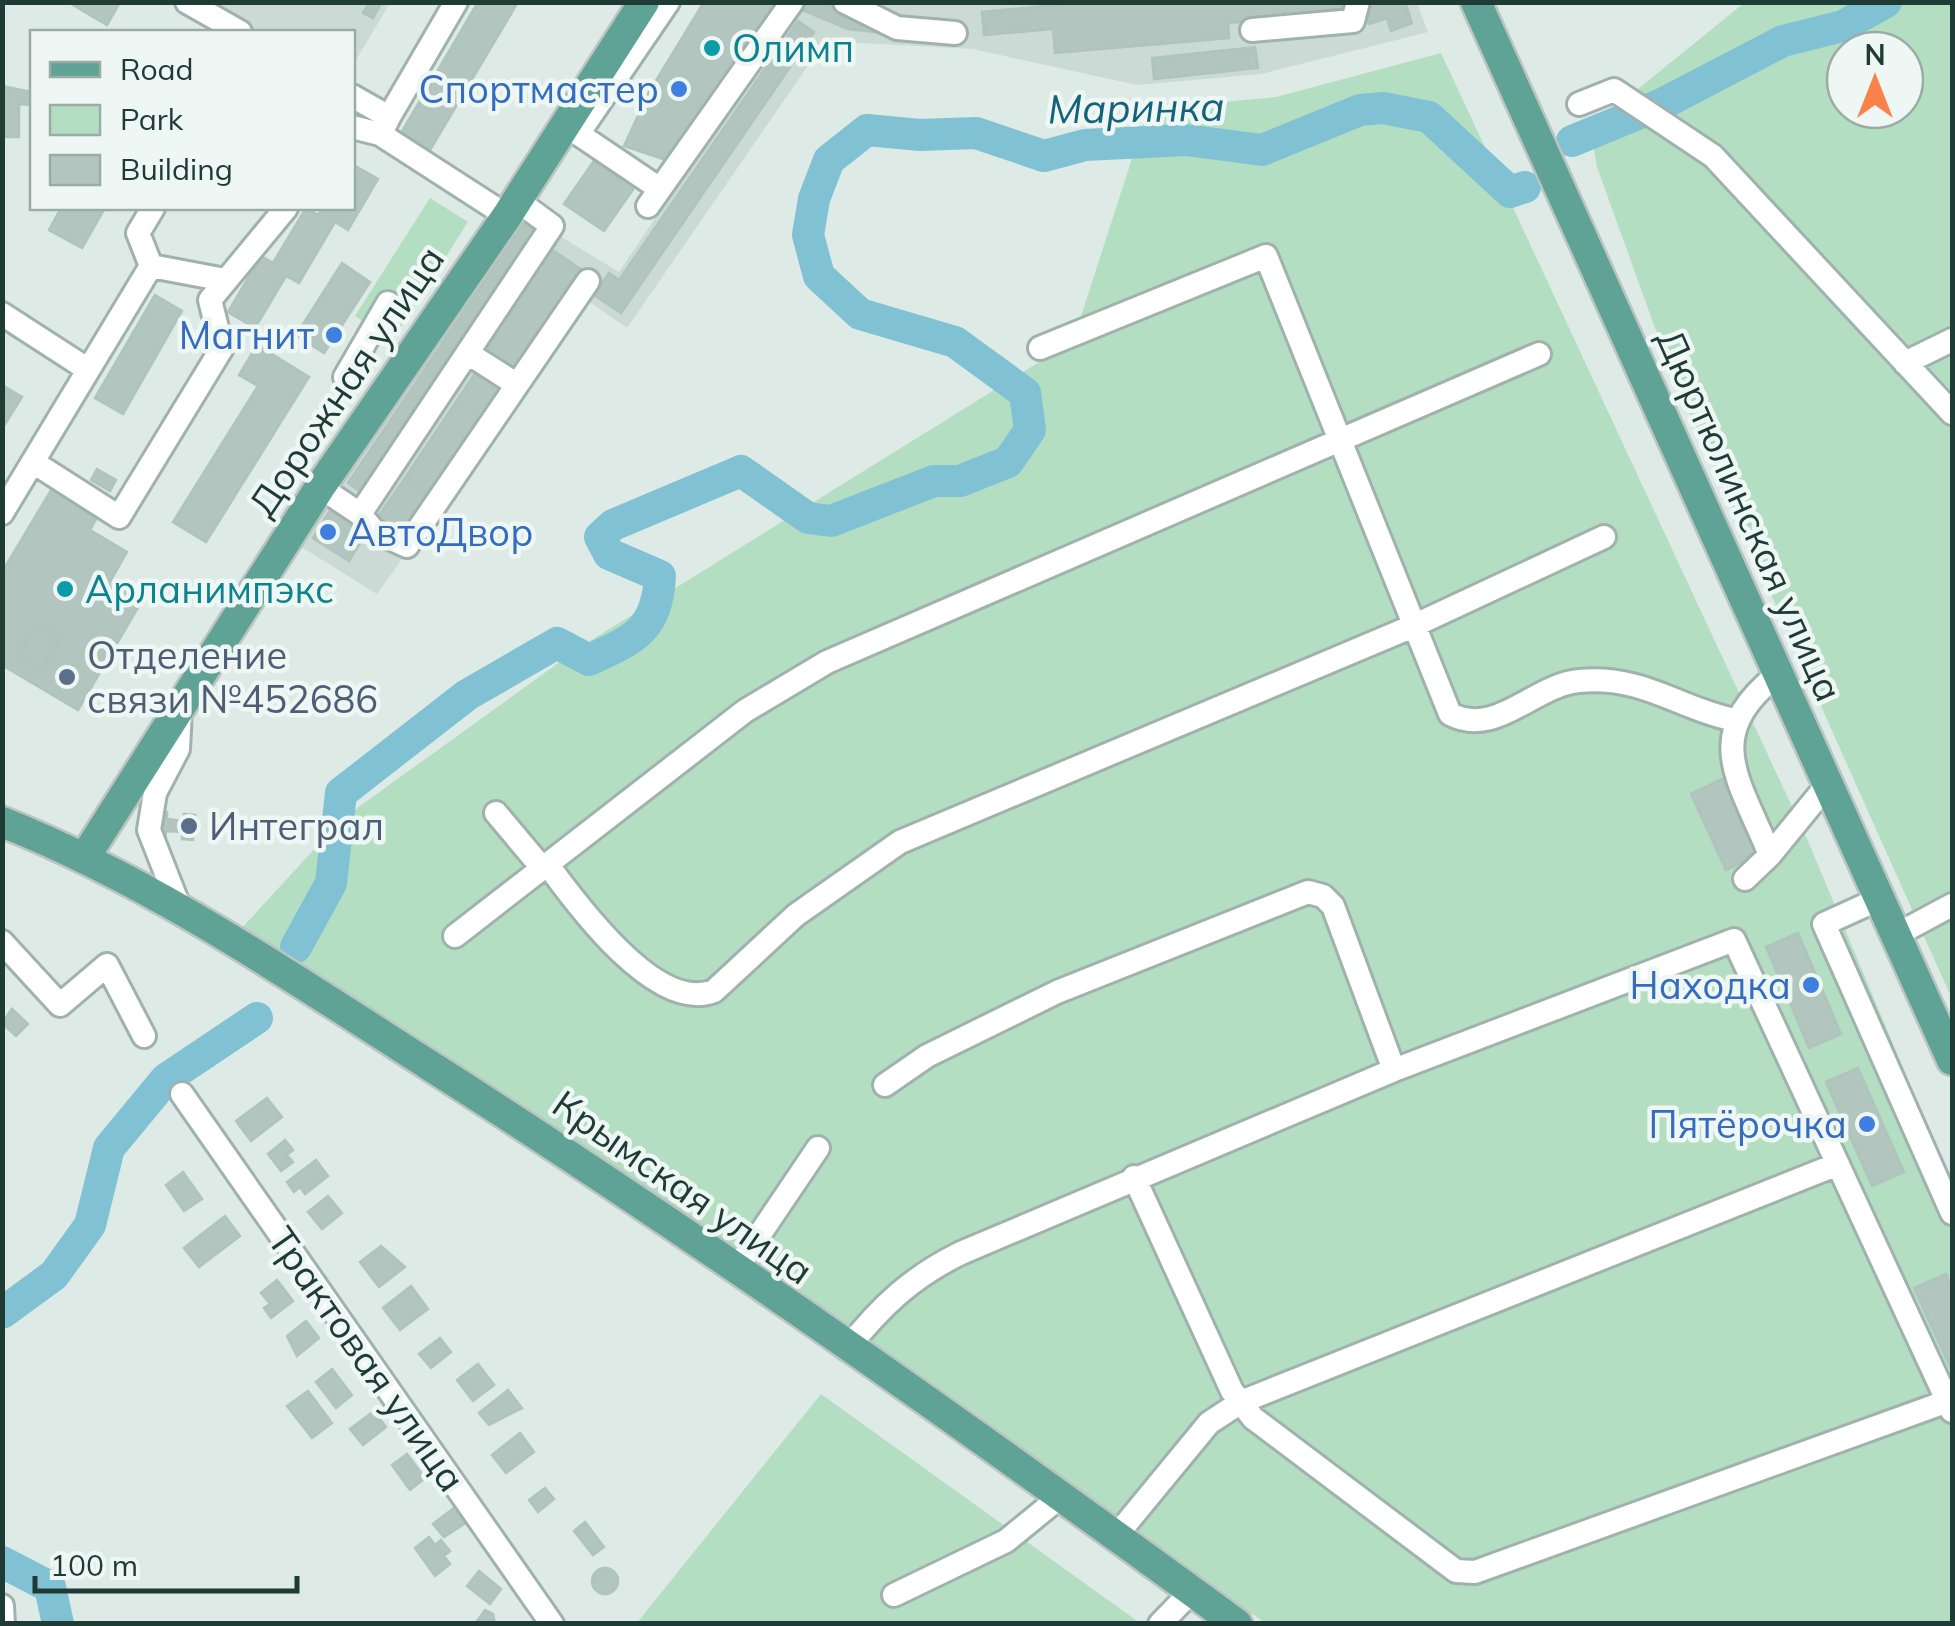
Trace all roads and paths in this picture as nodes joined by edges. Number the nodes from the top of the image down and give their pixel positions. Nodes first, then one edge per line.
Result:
1 (187, 2) edge
2 (456, 2) edge
3 (644, 2) edge
4 (668, 2) edge
5 (792, 2) edge
6 (846, 2) edge
7 (1358, 2) edge
8 (1476, 2) edge
9 (236, 30) edge
10 (1252, 30) dead end
11 (955, 33) dead end
12 (355, 99) edge
13 (1579, 104) dead end
14 (384, 126) junction
15 (355, 127) edge
16 (571, 129) junction
17 (511, 208) junction
18 (151, 210) edge
19 (284, 210) edge
20 (151, 266) junction
21 (226, 280) junction
22 (588, 282) dead end
23 (388, 303) dead end
24 (2, 314) edge
25 (1952, 340) edge
26 (362, 348) junction
27 (1040, 348) dead end
28 (469, 354) junction
29 (1539, 354) dead end
30 (1905, 362) junction
31 (87, 369) junction
32 (401, 370) junction
33 (345, 378) dead end
34 (516, 384) junction
35 (1952, 413) edge
36 (1338, 441) junction
37 (33, 462) junction
38 (320, 487) junction
39 (2, 513) edge
40 (360, 514) junction
41 (1604, 537) dead end
42 (1411, 627) junction
43 (1778, 674) junction
44 (180, 708) junction
45 (1735, 720) junction
46 (1828, 784) junction
47 (2, 804) edge
48 (496, 813) dead end
49 (2, 822) edge
50 (75, 852) junction
51 (1770, 856) junction
52 (545, 867) junction
53 (1745, 879) dead end
54 (1879, 899) junction
55 (1952, 905) edge
56 (180, 910) junction
57 (1896, 935) junction
58 (455, 936) dead end
59 (2, 942) edge
60 (144, 1036) dead end
61 (1952, 1060) edge
62 (1394, 1070) junction
63 (885, 1085) dead end
64 (182, 1094) dead end
65 (818, 1148) dead end
66 (1838, 1164) junction
67 (1134, 1177) junction
68 (1952, 1214) edge
69 (735, 1271) junction
70 (847, 1349) junction
71 (1241, 1402) junction
72 (1950, 1406) edge
73 (1060, 1497) junction
74 (1116, 1536) junction
75 (1192, 1591) junction
76 (894, 1595) dead end
77 (2, 1606) edge
78 (4, 1624) edge
79 (552, 1624) edge
80 (1160, 1624) edge
81 (1237, 1624) edge

1 - 9 street
2 - 14 street
3 - 16 main road, Дорожная улица
4 - 16 street
5 - 16 street
6 - 11 street
7 - 10 street
8 - 43 main road, Дюртюлинская улица
12 - 14 street
13 - 30 street
14 - 15 street
14 - 17 street
16 - 17 main road, Дорожная улица
17 - 28 street
17 - 32 main road, Дорожная улица
18 - 20 street
19 - 21 street
20 - 21 street
20 - 31 street
21 - 37 street
22 - 34 street
23 - 26 street
24 - 31 street
25 - 30 street
26 - 32 street
26 - 33 street
27 - 36 street
28 - 34 street
28 - 40 street
29 - 36 street
30 - 35 street
31 - 37 street
32 - 38 main road, Дорожная улица
34 - 40 street
36 - 42 street
36 - 52 street
37 - 39 street
38 - 40 street
38 - 44 main road, Дорожная улица
41 - 42 street
42 - 45 street
42 - 52 street
43 - 45 street
43 - 46 main road, Дюртюлинская улица
44 - 50 main road, Дорожная улица
44 - 56 street
45 - 51 street
46 - 51 street
46 - 54 main road, Дюртюлинская улица
47 - 50 main road
48 - 52 street
49 - 50 main road
50 - 56 main road, Крымская улица
51 - 53 street
52 - 58 street
54 - 57 main road, Дюртюлинская улица
54 - 68 street
55 - 57 street
56 - 69 main road, Крымская улица
57 - 61 main road, Дюртюлинская улица
59 - 60 street
62 - 63 street
62 - 66 street
62 - 67 street
64 - 79 street, Трактовая улица
65 - 69 street
66 - 71 street
66 - 72 street
67 - 70 street
67 - 71 street
69 - 70 main road, Крымская улица
70 - 73 main road, Крымская улица
71 - 72 street
71 - 74 street
73 - 74 main road, Крымская улица
73 - 76 street
74 - 75 main road, Крымская улица
75 - 80 street
75 - 81 main road, Крымская улица
77 - 78 street

